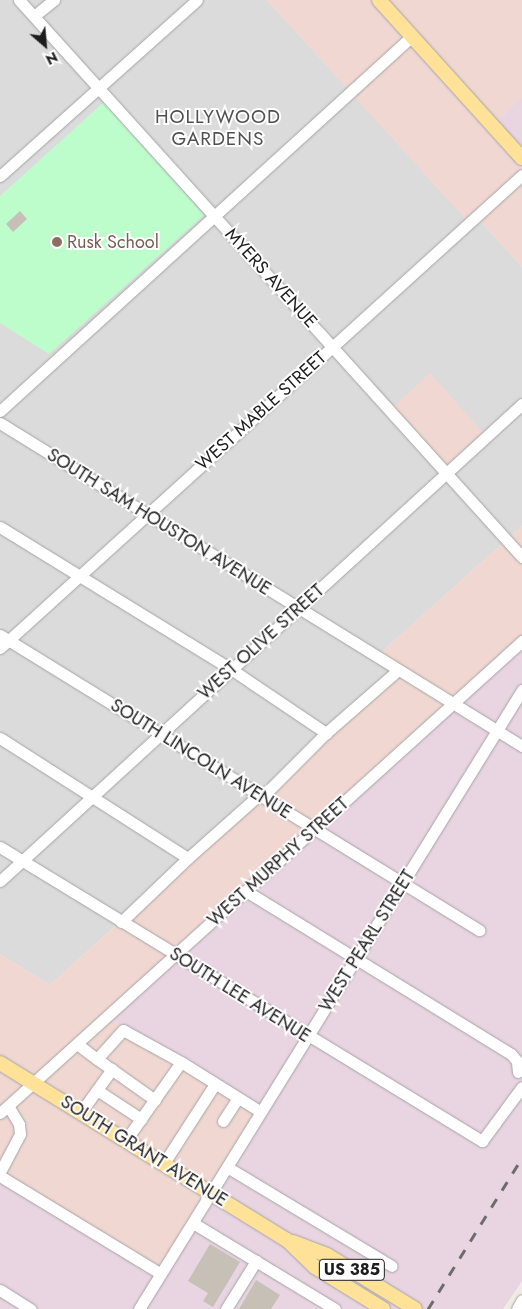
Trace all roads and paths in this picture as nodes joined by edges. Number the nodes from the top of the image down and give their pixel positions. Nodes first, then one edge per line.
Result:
1 (19, 0) edge
2 (54, 0) edge
3 (197, 0) edge
4 (379, 0) edge
5 (34, 16) junction
6 (412, 36) junction
7 (99, 88) junction
8 (522, 158) edge
9 (522, 175) edge
10 (0, 176) edge
11 (214, 216) junction
12 (332, 347) junction
13 (522, 404) edge
14 (0, 411) edge
15 (0, 423) edge
16 (446, 473) junction
17 (147, 514) junction
18 (0, 527) edge
19 (522, 557) edge
20 (80, 576) junction
21 (298, 608) junction
22 (3, 641) edge
23 (522, 641) edge
24 (231, 669) junction
25 (398, 670) junction
26 (522, 690) edge
27 (453, 704) junction
28 (497, 731) junction
29 (326, 733) junction
30 (161, 734) junction
31 (0, 738) edge
32 (522, 746) edge
33 (93, 795) junction
34 (261, 796) junction
35 (315, 829) junction
36 (0, 847) edge
37 (188, 858) junction
38 (22, 861) junction
39 (0, 881) edge
40 (403, 883) junction
41 (246, 891) junction
42 (122, 922) junction
43 (479, 930) dead end
44 (175, 955) junction
45 (357, 958) junction
46 (96, 1027) junction
47 (308, 1037) junction
48 (114, 1040) junction
49 (77, 1044) junction
50 (96, 1059) junction
51 (181, 1062) junction
52 (0, 1063) edge
53 (112, 1069) junction
54 (518, 1072) dead end
55 (34, 1084) junction
56 (215, 1084) junction
57 (522, 1087) edge
58 (97, 1090) junction
59 (238, 1098) junction
60 (155, 1100) junction
61 (4, 1110) edge
62 (81, 1112) junction
63 (261, 1112) junction
64 (141, 1119) junction
65 (223, 1121) dead end
66 (126, 1140) junction
67 (164, 1163) junction
68 (227, 1167) junction
69 (0, 1174) edge
70 (212, 1192) junction
71 (193, 1223) junction
72 (287, 1240) junction
73 (256, 1261) junction
74 (392, 1266) dead end
75 (161, 1274) junction
76 (0, 1290) edge
77 (522, 1300) edge
78 (30, 1309) edge
79 (139, 1309) edge
80 (226, 1309) edge
81 (335, 1309) edge
82 (382, 1309) edge
83 (415, 1309) edge
84 (517, 1309) edge

1 - 5 street, MYERS AVENUE
2 - 5 street
3 - 7 street
4 - 6 main road
5 - 7 street, MYERS AVENUE
6 - 8 main road
6 - 11 street
7 - 10 street
7 - 11 street, MYERS AVENUE
9 - 12 street, WEST MABLE STREET
11 - 12 street, MYERS AVENUE
11 - 14 street
12 - 16 street, MYERS AVENUE
12 - 17 street, WEST MABLE STREET
13 - 16 street, WEST OLIVE STREET
15 - 17 street, SOUTH SAM HOUSTON AVENUE
16 - 19 street, MYERS AVENUE
16 - 21 street, WEST OLIVE STREET
17 - 20 street, WEST MABLE STREET
17 - 21 street, SOUTH SAM HOUSTON AVENUE
18 - 20 street
20 - 22 street, WEST MABLE STREET
20 - 24 street
21 - 24 street, WEST OLIVE STREET
21 - 25 street, SOUTH SAM HOUSTON AVENUE
22 - 30 street, SOUTH LINCOLN AVENUE
23 - 27 street, WEST MURPHY STREET
24 - 29 street
24 - 30 street, WEST OLIVE STREET
25 - 27 street, SOUTH SAM HOUSTON AVENUE
25 - 29 street
26 - 28 street, WEST PEARL STREET
27 - 28 street, SOUTH SAM HOUSTON AVENUE
27 - 35 street, WEST MURPHY STREET
28 - 32 street, SOUTH SAM HOUSTON AVENUE
28 - 40 street, WEST PEARL STREET
29 - 34 street
30 - 33 street, WEST OLIVE STREET
30 - 34 street, SOUTH LINCOLN AVENUE
31 - 33 street
33 - 37 street
33 - 38 street, WEST OLIVE STREET
34 - 35 street, SOUTH LINCOLN AVENUE
34 - 37 street
35 - 40 street, SOUTH LINCOLN AVENUE
35 - 41 street, WEST MURPHY STREET
36 - 38 street, SOUTH LEE AVENUE
37 - 42 street
38 - 39 street, WEST OLIVE STREET
38 - 42 street, SOUTH LEE AVENUE
40 - 43 street, SOUTH LINCOLN AVENUE
40 - 45 street, WEST PEARL STREET
41 - 44 street, WEST MURPHY STREET
41 - 45 street
42 - 44 street, SOUTH LEE AVENUE
44 - 46 street, WEST MURPHY STREET
44 - 47 street, SOUTH LEE AVENUE
45 - 47 street, WEST PEARL STREET
45 - 54 street
46 - 48 street
46 - 49 street, WEST MURPHY STREET
47 - 57 street, SOUTH LEE AVENUE
47 - 63 street, WEST PEARL STREET
48 - 50 street
48 - 51 street
49 - 50 street
49 - 55 street, WEST MURPHY STREET
50 - 53 street
51 - 56 street
51 - 60 street
52 - 55 main road, SOUTH GRANT AVENUE / US 385
53 - 58 street
53 - 60 street
55 - 61 street, WEST MURPHY STREET
55 - 62 main road, SOUTH GRANT AVENUE / US 385
56 - 59 street
56 - 67 street
58 - 62 street
58 - 64 street
59 - 63 street
59 - 65 street
60 - 64 street
61 - 69 street
62 - 66 main road, SOUTH GRANT AVENUE / US 385
63 - 68 street, WEST PEARL STREET
64 - 66 street
66 - 67 main road, SOUTH GRANT AVENUE / US 385
67 - 70 main road, SOUTH GRANT AVENUE / US 385
68 - 70 street, WEST PEARL STREET
68 - 74 street
69 - 75 street
70 - 71 street, WEST PEARL STREET
70 - 72 main road, SOUTH GRANT AVENUE / US 385
71 - 73 street
71 - 75 street, WEST PEARL STREET
72 - 82 main road, SOUTH GRANT AVENUE / US 385
72 - 83 main road, SOUTH GRANT AVENUE / US 385
73 - 80 street
73 - 81 street
75 - 79 street, WEST PEARL STREET
76 - 78 street
77 - 84 street

